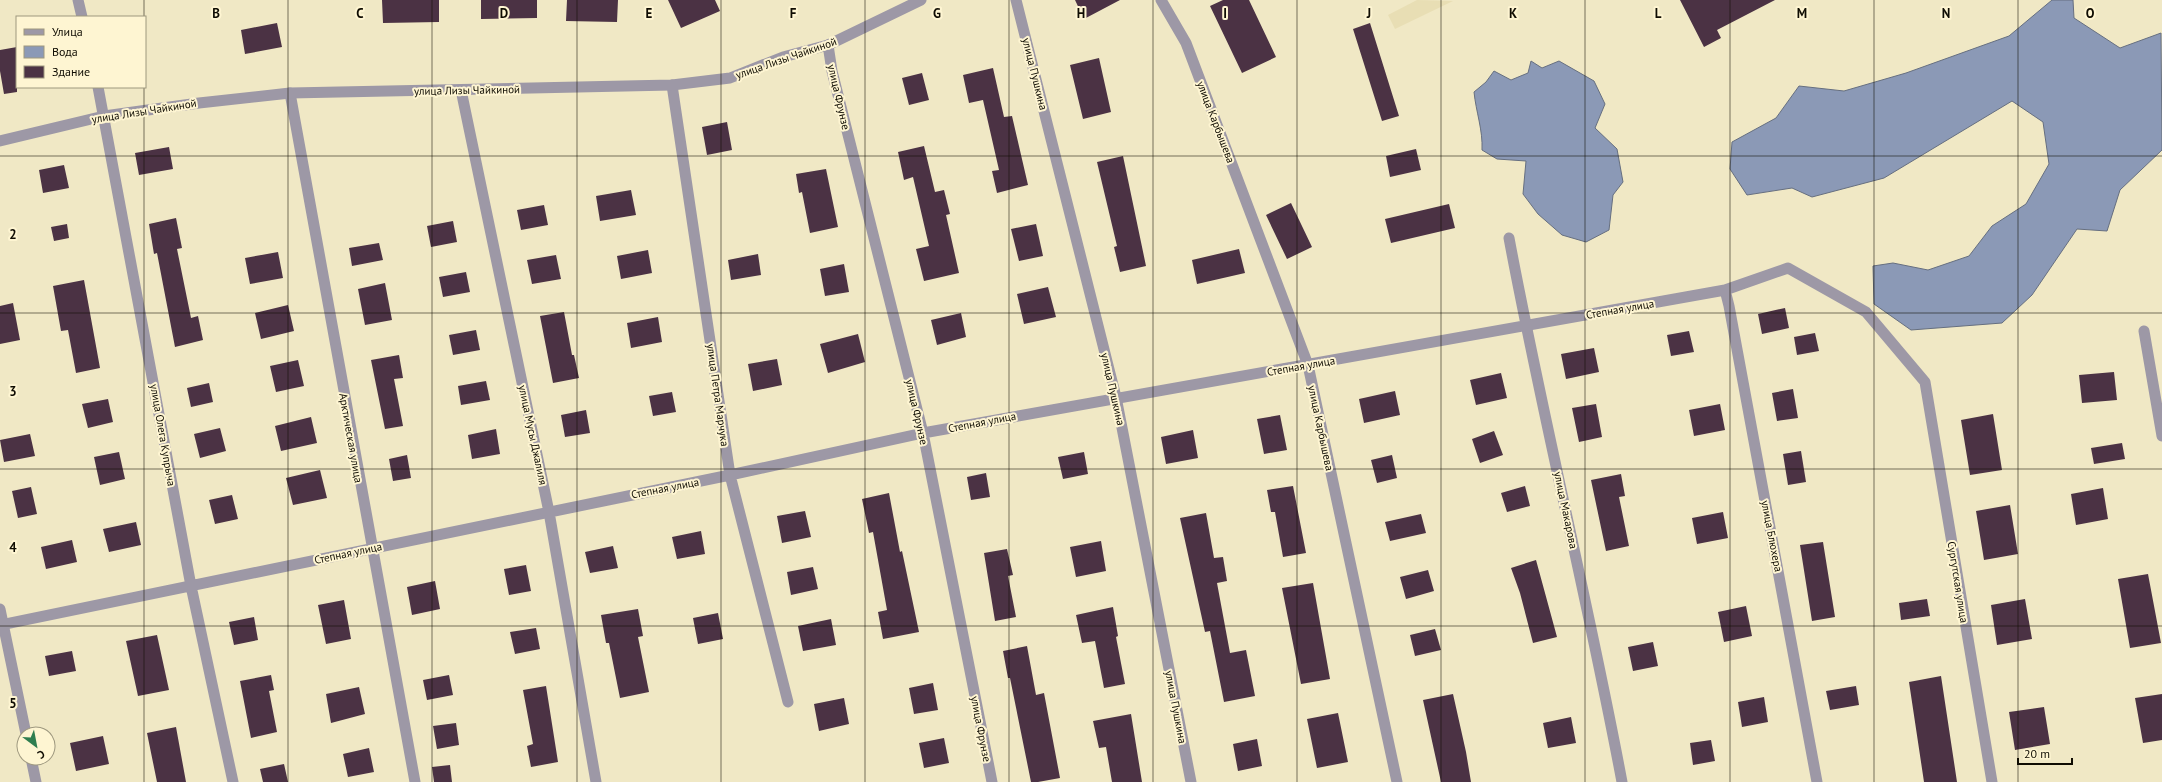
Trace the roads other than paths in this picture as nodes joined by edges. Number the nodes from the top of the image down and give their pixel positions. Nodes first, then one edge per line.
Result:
1 (78, 0) edge
2 (921, 0) edge
3 (1016, 0) edge
4 (1161, 0) edge
5 (82, 16) edge
6 (828, 45) junction
7 (672, 85) junction
8 (98, 88) edge
9 (461, 90) junction
10 (290, 93) junction
11 (104, 116) junction
12 (0, 140) edge
13 (1509, 238) dead end
14 (1725, 290) junction
15 (1525, 326) junction
16 (2144, 331) dead end
17 (1308, 365) junction
18 (1925, 382) joint
19 (1116, 398) junction
20 (923, 434) junction
21 (2162, 436) edge
22 (730, 475) junction
23 (549, 512) junction
24 (371, 548) junction
25 (191, 586) junction
26 (0, 609) edge
27 (2, 625) edge
28 (788, 702) dead end
29 (24, 726) edge
30 (33, 766) edge
31 (36, 782) edge
32 (233, 782) edge
33 (415, 782) edge
34 (596, 782) edge
35 (992, 782) edge
36 (1191, 782) edge
37 (1397, 782) edge
38 (1622, 782) edge
39 (1817, 782) edge
40 (1992, 782) edge

1 - 5 street
2 - 6 street, улица Лизы Чайкиной
3 - 19 street, улица Пушкина
4 - 17 street, улица Карбышева
6 - 7 street, улица Лизы Чайкиной
6 - 20 street, улица Фрунзе
7 - 9 street, улица Лизы Чайкиной
7 - 22 street, улица Петра Марчука
8 - 11 street, улица Олега Купрыча
9 - 10 street, улица Лизы Чайкиной
9 - 23 street, улица Мусы Джалиля
10 - 11 street, улица Лизы Чайкиной
10 - 24 street, Арктическая улица
11 - 12 street, улица Лизы Чайкиной
11 - 25 street, улица Олега Купрыча
13 - 15 street, улица Макарова
14 - 15 street, Степная улица
14 - 18 street, Степная улица
14 - 39 street, улица Блюхера
15 - 17 street, Степная улица
15 - 38 street, улица Макарова
16 - 21 street
17 - 19 street, Степная улица
17 - 37 street, улица Карбышева
18 - 40 street, Сургутская улица
19 - 20 street, Степная улица
19 - 36 street, улица Пушкина
20 - 22 street, Степная улица
20 - 35 street, улица Фрунзе
22 - 23 street, Степная улица
22 - 28 street, улица Петра Марчука
23 - 24 street, Степная улица
23 - 34 street, улица Мусы Джалиля
24 - 25 street, Степная улица
24 - 33 street, Арктическая улица
25 - 27 street, Степная улица
25 - 32 street, улица Олега Купрыча
26 - 27 street
27 - 29 street
30 - 31 street

